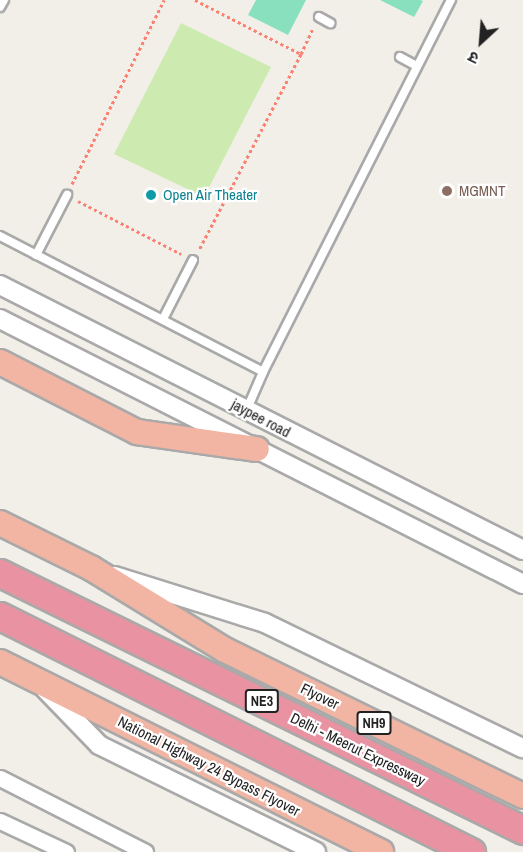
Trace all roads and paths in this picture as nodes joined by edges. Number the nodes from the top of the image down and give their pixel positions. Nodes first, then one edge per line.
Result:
1 (3, 0) edge
2 (164, 0) edge
3 (195, 0) edge
4 (451, 0) edge
5 (0, 7) edge
6 (319, 17) dead end
7 (330, 23) dead end
8 (400, 57) dead end
9 (417, 66) junction
10 (67, 195) junction
11 (0, 236) edge
12 (36, 255) junction
13 (193, 260) junction
14 (0, 285) edge
15 (0, 319) edge
16 (163, 319) junction
17 (0, 362) edge
18 (263, 372) junction
19 (246, 410) junction
20 (257, 449) junction
21 (340, 459) junction
22 (328, 485) junction
23 (0, 524) edge
24 (523, 550) edge
25 (91, 568) junction
26 (0, 573) edge
27 (523, 584) edge
28 (0, 616) edge
29 (0, 662) edge
30 (36, 680) junction
31 (523, 748) edge
32 (0, 778) edge
33 (523, 796) edge
34 (0, 821) edge
35 (523, 830) edge
36 (66, 852) edge
37 (145, 852) edge
38 (316, 852) edge
39 (381, 852) edge
40 (471, 852) edge

1 - 5 lane
2 - 10 path
3 - 13 path
4 - 9 lane
6 - 7 lane
8 - 9 lane
9 - 18 lane
10 - 12 lane
10 - 13 path
11 - 12 lane
12 - 16 lane
13 - 16 lane
14 - 19 street, jaypee road
15 - 20 street
16 - 18 lane
17 - 20 highway
18 - 19 lane
19 - 21 street, jaypee road
20 - 22 street
21 - 22 street
21 - 24 street, jaypee road
22 - 27 street
23 - 25 highway, Flyover
25 - 31 street
25 - 33 highway, Flyover / NH9
26 - 35 highway, Delhi - Meerut Expressway / NE3
28 - 40 highway
29 - 30 highway, National Highway 24 Bypass Flyover
30 - 38 street
30 - 39 highway, National Highway 24 Bypass Flyover
32 - 37 street
34 - 36 street

